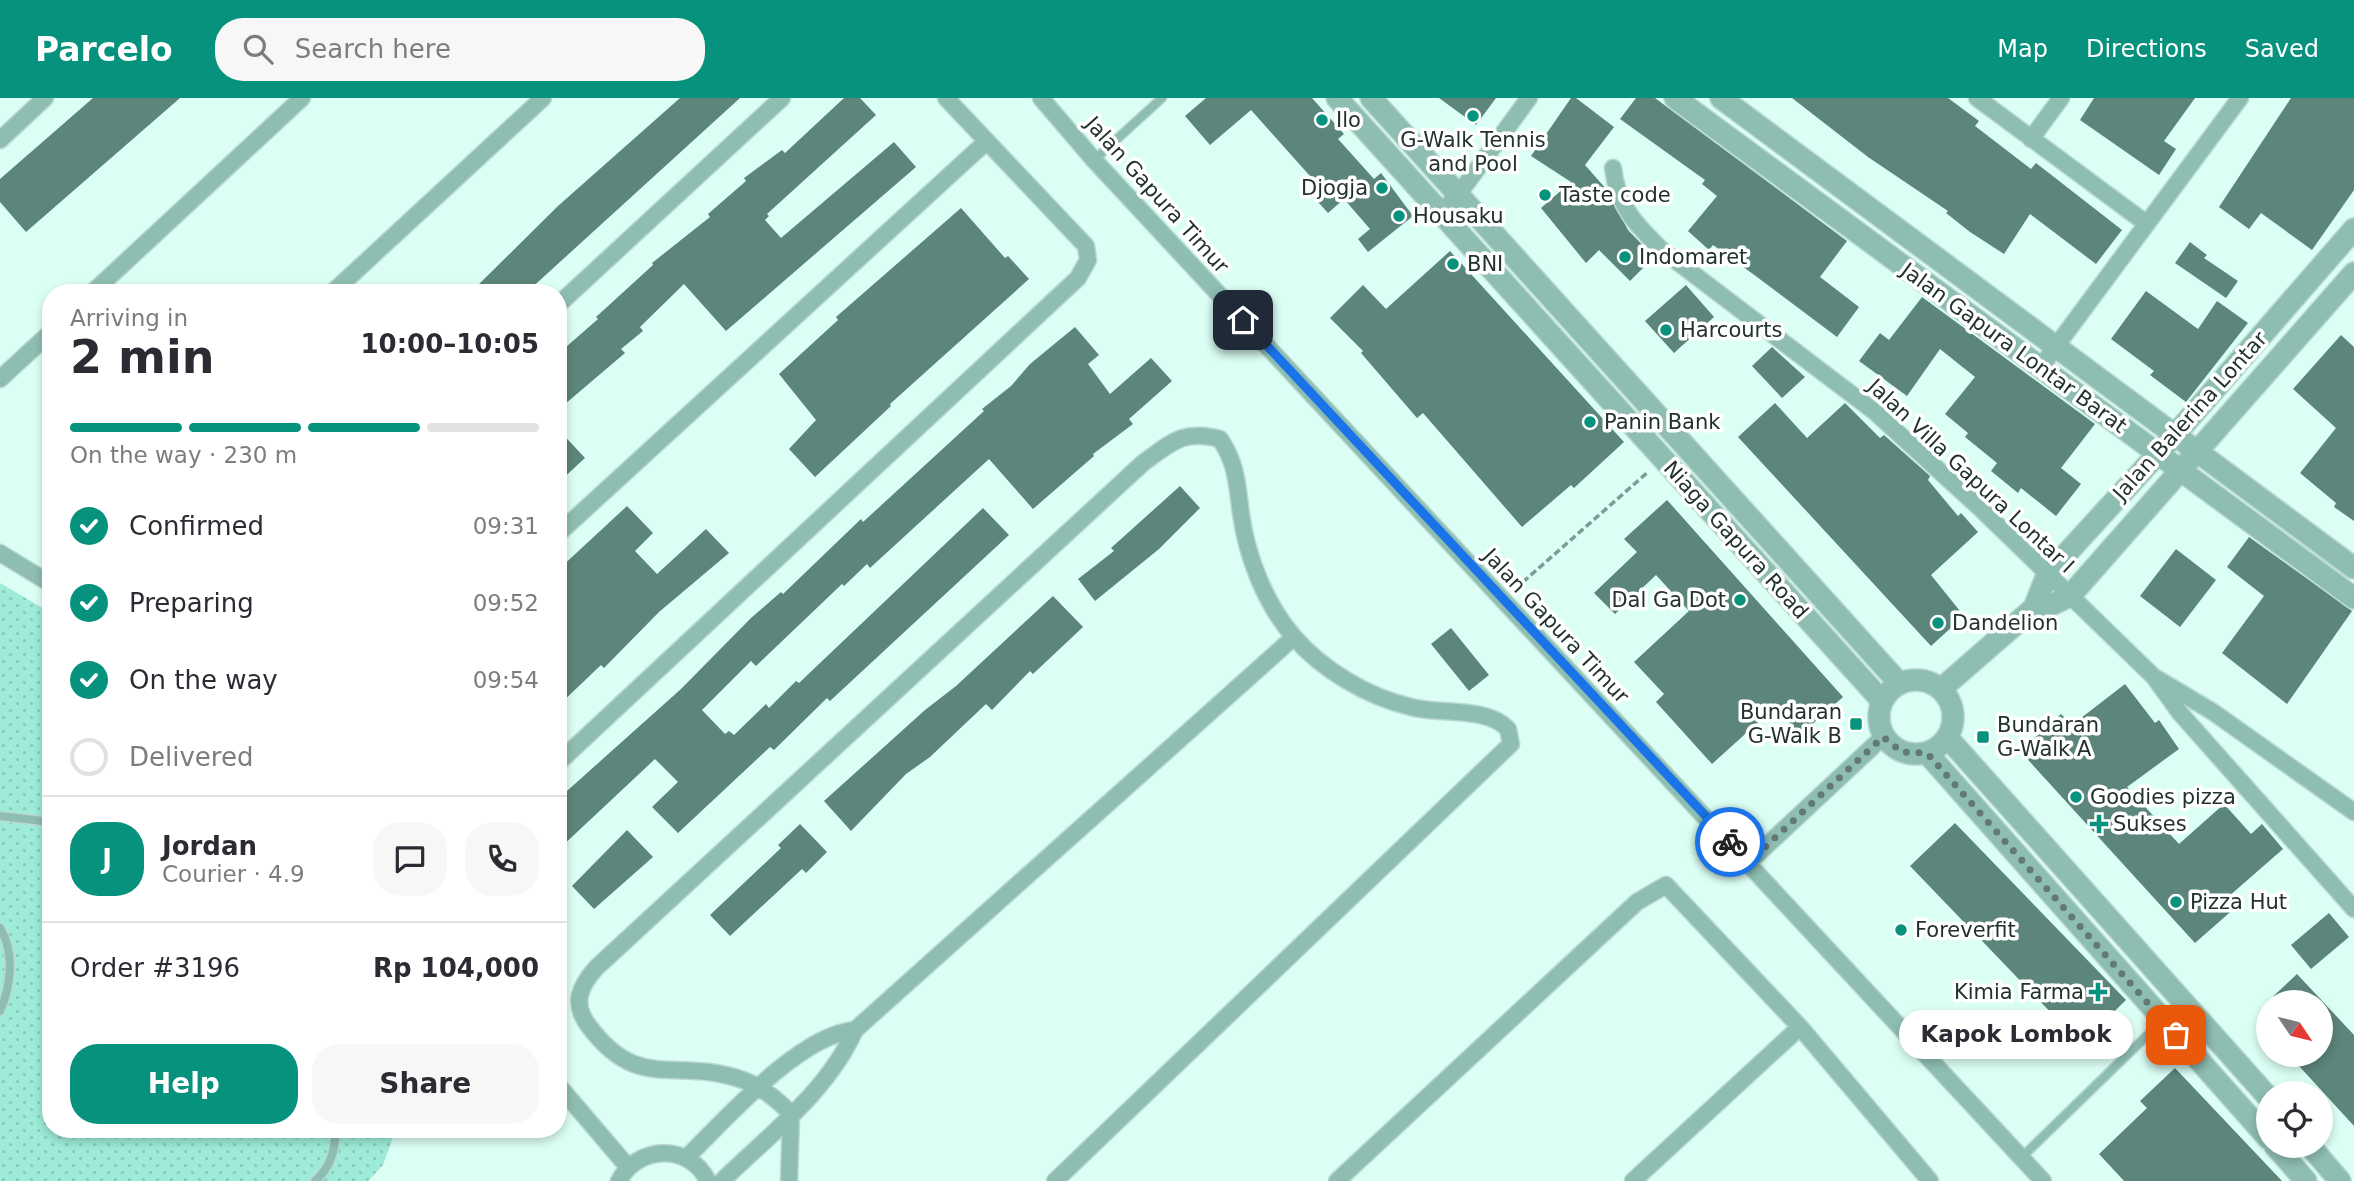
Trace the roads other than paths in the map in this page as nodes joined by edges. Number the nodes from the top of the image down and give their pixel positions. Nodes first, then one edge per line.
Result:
1 (45, 98) edge
2 (302, 98) edge
3 (543, 98) edge
4 (782, 98) edge
5 (946, 98) edge
6 (1041, 98) edge
7 (1162, 98) edge
8 (1337, 98) edge
9 (1371, 98) edge
10 (1529, 98) edge
11 (1675, 98) edge
12 (1721, 98) edge
13 (1977, 98) edge
14 (2061, 98) edge
15 (2240, 98) edge
16 (0, 139) edge
17 (2031, 139) junction
18 (987, 141) junction
19 (1094, 160) junction
20 (1613, 168) dead end
21 (1458, 195) junction
22 (1441, 212) junction
23 (2147, 224) junction
24 (2354, 229) edge
25 (2354, 273) edge
26 (102, 284) edge
27 (342, 284) edge
28 (567, 297) edge
29 (42, 340) edge
30 (2055, 348) junction
31 (2040, 368) junction
32 (0, 379) edge
33 (2174, 436) junction
34 (2196, 452) junction
35 (2157, 453) junction
36 (2180, 470) junction
37 (567, 526) edge
38 (0, 553) edge
39 (2354, 568) edge
40 (2047, 575) junction
41 (42, 579) edge
42 (2070, 596) junction
43 (2354, 598) edge
44 (2034, 608) junction
45 (1294, 637) junction
46 (2154, 677) junction
47 (1899, 683) junction
48 (1941, 689) junction
49 (1882, 701) junction
50 (1883, 737) junction
51 (1947, 737) junction
52 (1927, 753) junction
53 (567, 755) edge
54 (2354, 812) edge
55 (0, 816) edge
56 (42, 821) edge
57 (1749, 862) junction
58 (2354, 909) edge
59 (0, 928) edge
60 (0, 1011) edge
61 (2163, 1020) junction
62 (1800, 1027) junction
63 (855, 1030) junction
64 (2256, 1084) edge
65 (759, 1087) junction
66 (567, 1097) edge
67 (790, 1114) junction
68 (2256, 1125) edge
69 (335, 1138) edge
70 (2022, 1157) junction
71 (686, 1158) junction
72 (2286, 1158) edge
73 (2320, 1158) edge
74 (623, 1174) edge
75 (1927, 1180) edge
76 (315, 1181) edge
77 (708, 1181) edge
78 (722, 1181) edge
79 (789, 1181) edge
80 (1055, 1181) edge
81 (1337, 1181) edge
82 (1633, 1181) edge
83 (2043, 1181) edge
84 (2306, 1181) edge
85 (2340, 1181) edge

1 - 16 street
2 - 26 street
3 - 27 street
4 - 28 street
5 - 18 street
6 - 19 street, Jalan Gapura Timur
7 - 19 lane
8 - 22 street, Niaga Gapura Road
9 - 21 street, Niaga Gapura Road
10 - 21 street
11 - 31 street, Jalan Gapura Lontar Barat
12 - 30 street, Jalan Gapura Lontar Barat
13 - 17 street
14 - 17 street
15 - 23 street
17 - 23 street
18 - 37 street
18 - 53 street
19 - 57 street, Jalan Gapura Timur
20 - 40 street, Jalan Villa Gapura Lontar I
21 - 22 street
21 - 47 street, Niaga Gapura Road
22 - 49 street, Niaga Gapura Road
23 - 30 street
24 - 33 street, Jalan Balerina Lontar
25 - 34 street, Jalan Balerina Lontar
29 - 32 street
30 - 31 street
30 - 33 street, Jalan Gapura Lontar Barat
31 - 35 street, Jalan Gapura Lontar Barat
33 - 34 street, Jalan Gapura Lontar Barat
33 - 35 street, Jalan Balerina Lontar
34 - 36 street, Jalan Balerina Lontar
34 - 39 street, Jalan Gapura Lontar Barat
35 - 36 street, Jalan Gapura Lontar Barat
35 - 40 street, Jalan Balerina Lontar
36 - 42 street, Jalan Balerina Lontar
36 - 43 street, Jalan Gapura Lontar Barat
38 - 41 street
40 - 42 street, Jalan Villa Gapura Lontar I
40 - 44 street, Jalan Balerina Lontar
42 - 44 street, Jalan Balerina Lontar
42 - 46 street, Jalan Villa Gapura Lontar I
44 - 48 street, Jalan Balerina Lontar
45 - 63 street
45 - 65 street
45 - 80 street
46 - 54 street, Jalan Villa Gapura Lontar I
46 - 58 street, Jalan Villa Gapura Lontar I
47 - 48 street
47 - 49 street
48 - 51 street
49 - 50 street
50 - 52 street
50 - 57 street
51 - 52 street
51 - 64 street
52 - 61 street
55 - 56 lane
57 - 70 street, Jalan Gapura Timur
59 - 60 lane
61 - 68 street
61 - 70 lane
62 - 75 street
62 - 81 street
62 - 82 street
63 - 65 street
63 - 67 street
65 - 67 street
65 - 71 street
66 - 74 street
67 - 78 street
67 - 79 street
69 - 76 lane
70 - 83 street, Jalan Gapura Timur
71 - 74 street
71 - 77 street
72 - 84 street
73 - 85 street

